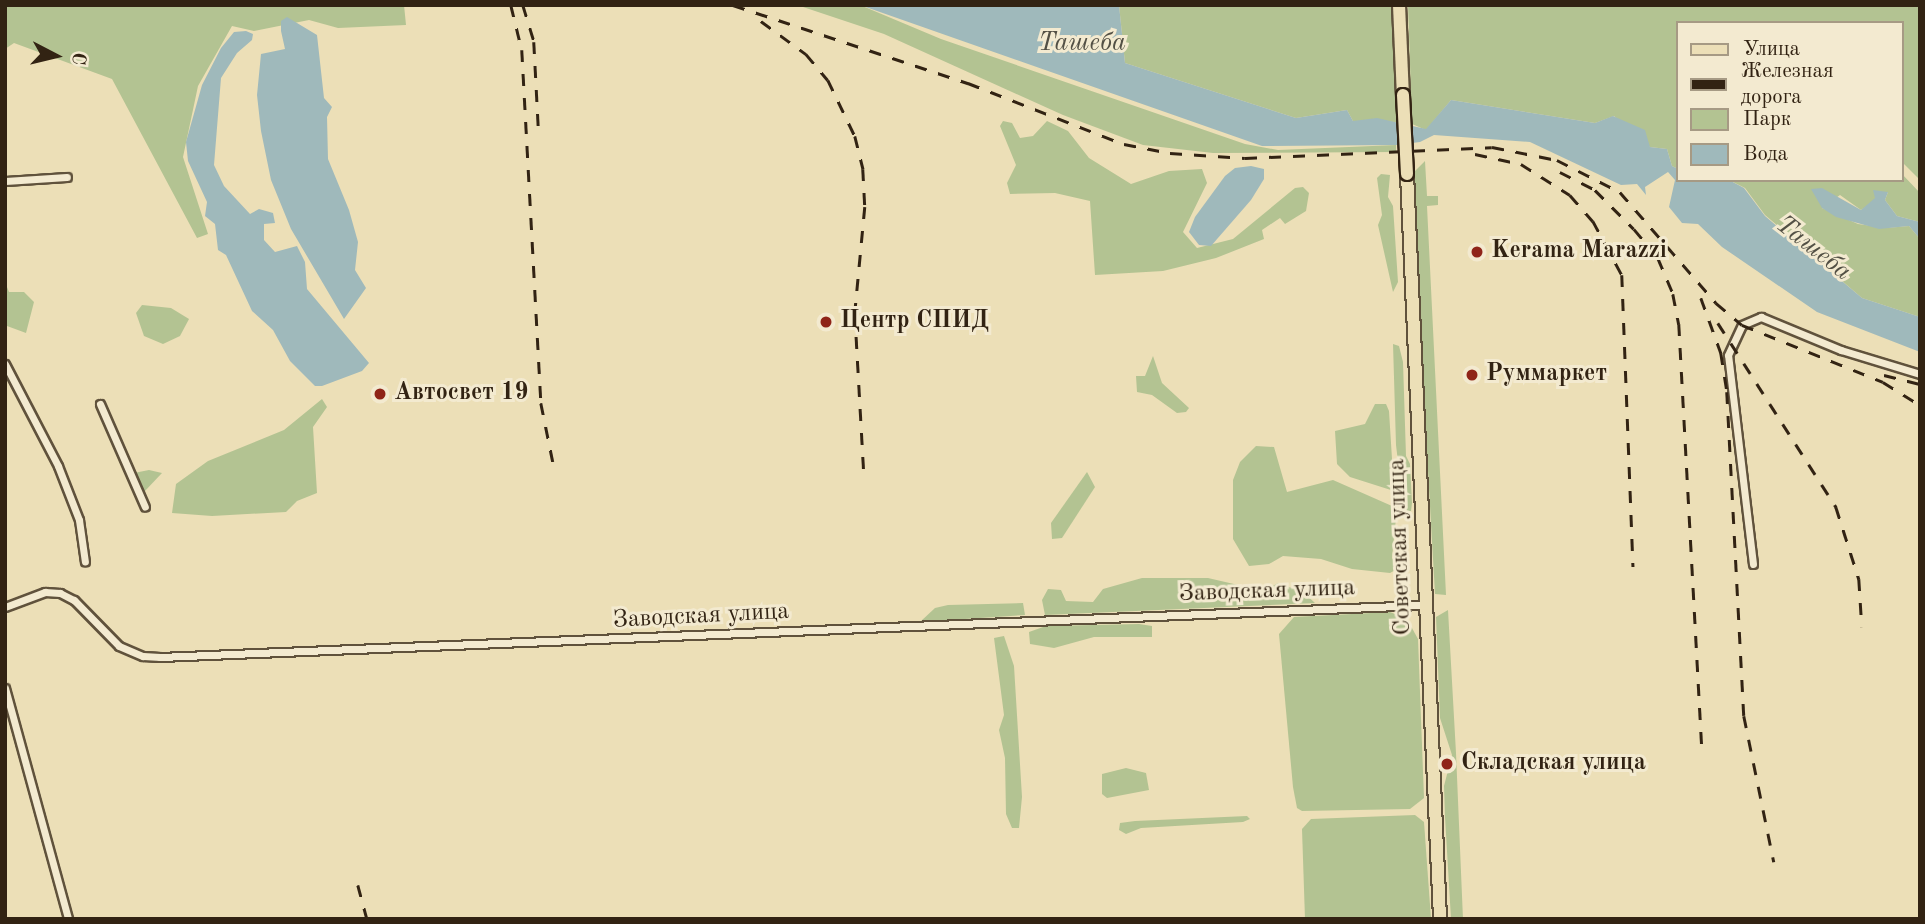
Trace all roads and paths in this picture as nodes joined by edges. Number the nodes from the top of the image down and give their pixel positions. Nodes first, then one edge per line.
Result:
1 (1399, 5) edge
2 (67, 177) dead end
3 (5, 181) edge
4 (5, 364) edge
5 (1920, 374) edge
6 (100, 404) dead end
7 (145, 507) dead end
8 (85, 562) dead end
9 (1753, 564) dead end
10 (1424, 605) junction
11 (5, 607) edge
12 (5, 688) edge
13 (68, 919) edge
14 (1440, 919) edge

1 - 10 main road, Советская улица, bridge
2 - 3 street
4 - 8 street
5 - 9 street
6 - 7 street
10 - 11 street, Заводская улица
10 - 14 main road, Советская улица
12 - 13 street

